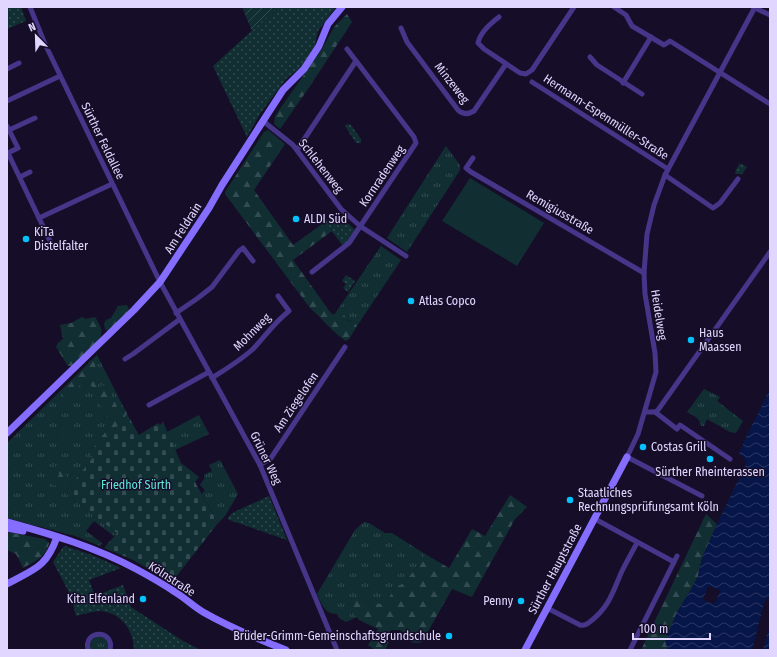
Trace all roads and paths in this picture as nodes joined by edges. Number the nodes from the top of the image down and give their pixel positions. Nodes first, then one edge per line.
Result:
1 (30, 7) edge
2 (342, 7) edge
3 (614, 7) edge
4 (754, 7) edge
5 (572, 9) edge
6 (770, 16) edge
7 (499, 18) dead end
8 (401, 28) dead end
9 (650, 37) junction
10 (347, 49) dead end
11 (590, 57) dead end
12 (356, 61) junction
13 (18, 64) dead end
14 (506, 64) junction
15 (7, 69) edge
16 (720, 73) junction
17 (60, 76) junction
18 (532, 82) dead end
19 (623, 83) junction
20 (642, 94) dead end
21 (7, 101) edge
22 (770, 104) edge
23 (35, 118) dead end
24 (263, 121) junction
25 (8, 128) edge
26 (297, 150) junction
27 (8, 153) edge
28 (473, 158) dead end
29 (668, 169) junction
30 (30, 172) dead end
31 (665, 175) junction
32 (20, 177) junction
33 (738, 178) dead end
34 (112, 184) junction
35 (39, 218) junction
36 (360, 226) junction
37 (50, 241) dead end
38 (770, 252) edge
39 (406, 256) dead end
40 (254, 261) dead end
41 (312, 272) dead end
42 (644, 273) junction
43 (160, 282) junction
44 (278, 296) dead end
45 (176, 313) junction
46 (180, 319) junction
47 (345, 347) dead end
48 (125, 359) dead end
49 (209, 372) junction
50 (212, 378) junction
51 (149, 405) dead end
52 (645, 412) junction
53 (655, 412) junction
54 (7, 433) edge
55 (627, 457) junction
56 (730, 459) dead end
57 (260, 465) junction
58 (702, 496) dead end
59 (595, 519) junction
60 (7, 522) edge
61 (7, 528) edge
62 (44, 533) junction
63 (57, 537) junction
64 (637, 543) junction
65 (676, 556) dead end
66 (674, 562) junction
67 (7, 584) edge
68 (547, 608) junction
69 (88, 650) edge
70 (110, 650) edge
71 (286, 650) edge
72 (337, 650) edge
73 (525, 650) edge
74 (630, 650) edge

1 - 17 street, Sürther Feldallee
2 - 24 street, Am Feldrain
3 - 9 street
4 - 6 street
4 - 16 street, Heidelweg
5 - 14 street
7 - 14 street
8 - 14 street, Minzeweg
9 - 16 street
9 - 19 street
10 - 12 street, Kornradenweg
11 - 19 street
12 - 26 street
12 - 36 street, Kornradenweg
13 - 15 street
16 - 22 street
16 - 29 street, Heidelweg
17 - 21 street
17 - 34 street, Sürther Feldallee
18 - 29 street, Hermann-Espenmüller-Straße
19 - 20 street
23 - 25 street
24 - 26 street, Schlehenweg
24 - 43 street, Am Feldrain
25 - 27 street
26 - 36 street, Schlehenweg
27 - 32 street
28 - 42 street, Remigiusstraße
29 - 31 street, Heidelweg
30 - 32 street
31 - 33 street
31 - 42 street, Heidelweg
32 - 35 street
34 - 35 street
34 - 43 street, Sürther Feldallee
35 - 37 street
36 - 39 street, Schlehenweg
36 - 41 street
38 - 53 street
40 - 45 street
42 - 52 street, Heidelweg
43 - 45 street, Grüner Weg
43 - 54 street, Am Feldrain
44 - 50 street, Mohnweg
45 - 46 street, Grüner Weg
46 - 48 street
46 - 49 street, Grüner Weg
47 - 57 street, Am Ziegelofen
49 - 50 street, Grüner Weg
49 - 51 street
50 - 57 street, Grüner Weg
52 - 53 street
52 - 55 street, Heidelweg
53 - 56 street
55 - 58 street
55 - 59 street, Sürther Hauptstraße
57 - 72 street, Grüner Weg
59 - 64 street
59 - 68 street, Sürther Hauptstraße
60 - 62 street, Kölnstraße
61 - 62 street, Kölnstraße
62 - 63 street, Kölnstraße
63 - 67 street
63 - 71 street, Kölnstraße
64 - 66 street
64 - 68 street
65 - 66 street
66 - 74 street
68 - 73 street, Sürther Hauptstraße
69 - 70 street

